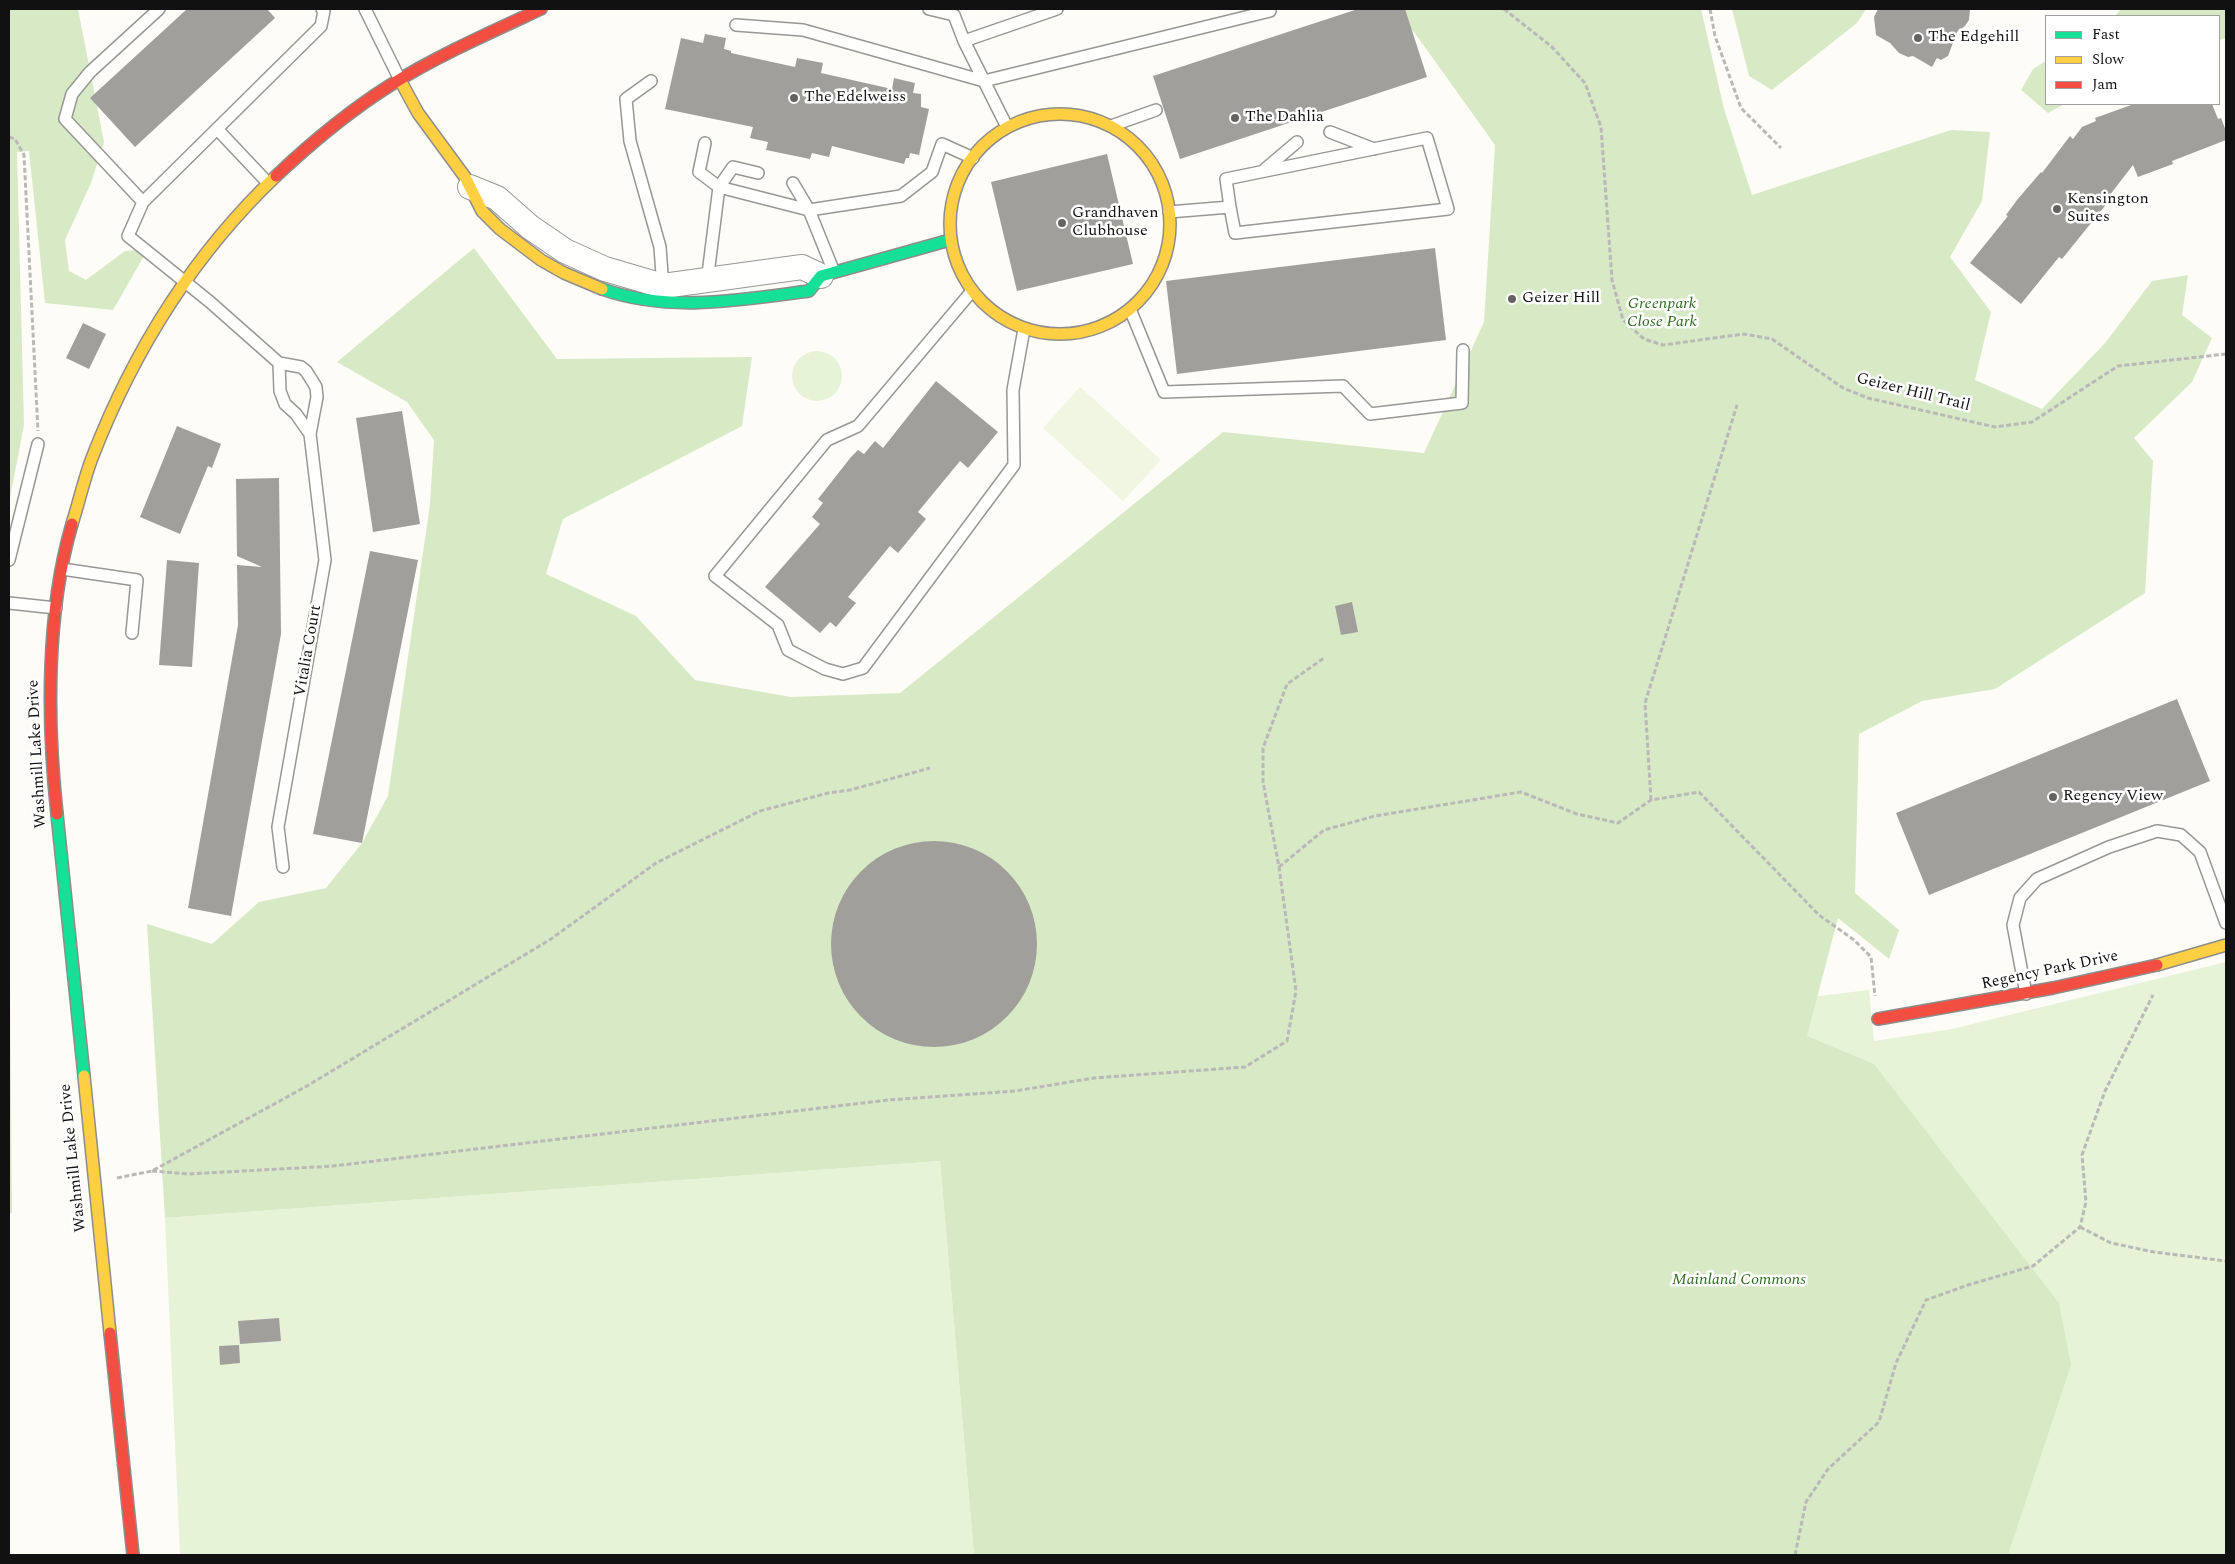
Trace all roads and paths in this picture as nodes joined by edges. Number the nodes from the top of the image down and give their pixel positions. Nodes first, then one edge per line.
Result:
1 (159, 9) edge
2 (322, 9) edge
3 (365, 9) edge
4 (541, 9) edge
5 (929, 9) edge
6 (1057, 9) edge
7 (1269, 9) edge
8 (1504, 9) edge
9 (1710, 9) edge
10 (736, 25) dead end
11 (964, 41) junction
12 (400, 80) junction
13 (651, 81) dead end
14 (984, 81) junction
15 (1156, 110) dead end
16 (1111, 126) junction
17 (1007, 127) junction
18 (218, 130) junction
19 (1330, 132) dead end
20 (9, 137) edge
21 (1296, 142) dead end
22 (705, 143) dead end
23 (1781, 148) dead end
24 (1374, 149) junction
25 (973, 158) junction
26 (1263, 172) junction
27 (758, 173) dead end
28 (268, 182) junction
29 (794, 183) dead end
30 (470, 187) joint
31 (719, 187) junction
32 (143, 202) junction
33 (1230, 207) junction
34 (809, 210) junction
35 (1169, 212) junction
36 (950, 240) junction
37 (828, 274) junction
38 (184, 281) junction
39 (707, 282) junction
40 (972, 291) junction
41 (664, 294) junction
42 (1130, 310) junction
43 (1024, 329) junction
44 (1462, 350) dead end
45 (2226, 354) edge
46 (279, 363) junction
47 (1737, 405) dead end
48 (310, 434) junction
49 (38, 444) joint
50 (9, 560) edge
51 (62, 569) junction
52 (9, 603) edge
53 (56, 608) junction
54 (132, 633) dead end
55 (1324, 658) dead end
56 (930, 768) dead end
57 (1652, 800) junction
58 (284, 867) dead end
59 (1279, 867) junction
60 (2226, 923) edge
61 (2226, 945) edge
62 (2026, 994) junction
63 (2153, 995) dead end
64 (1878, 1019) joint
65 (152, 1171) junction
66 (93, 1184) junction
67 (2080, 1227) junction
68 (2226, 1261) edge
69 (132, 1555) edge
70 (1794, 1555) edge

1 - 32 lane
2 - 18 lane
3 - 12 lane
4 - 12 street, Washmill Lake Drive
5 - 11 lane
6 - 11 lane
7 - 14 lane
8 - 45 path, Geizer Hill Trail
9 - 23 path
10 - 14 lane
11 - 14 lane
12 - 28 street, Washmill Lake Drive
12 - 30 street
13 - 41 lane
14 - 17 lane
15 - 16 lane
16 - 17 street
16 - 35 street
17 - 25 street
18 - 28 lane
18 - 32 lane
19 - 24 lane
20 - 49 path
21 - 26 lane
22 - 31 lane
24 - 26 lane
24 - 33 lane
25 - 34 lane
25 - 36 street
26 - 33 lane
27 - 31 lane
28 - 38 street, Washmill Lake Drive
29 - 34 lane
30 - 41 street
31 - 34 lane
31 - 39 lane
32 - 38 lane, Vitalia Court
33 - 35 lane
34 - 37 lane
35 - 42 street
36 - 37 street
36 - 40 street
37 - 39 street
37 - 41 street
38 - 46 lane, Vitalia Court
38 - 51 street, Washmill Lake Drive
39 - 41 street
40 - 43 street
40 - 43 lane
42 - 43 street
42 - 44 lane
46 - 48 lane, Vitalia Court
46 - 48 lane, Vitalia Court
47 - 57 path
48 - 58 lane, Vitalia Court
49 - 50 lane
51 - 53 street, Washmill Lake Drive
51 - 54 lane
52 - 53 lane
53 - 66 street, Washmill Lake Drive
55 - 59 path
56 - 65 path
57 - 59 path
57 - 64 path
59 - 65 path
60 - 62 lane
61 - 62 street, Regency Park Drive
62 - 64 street, Regency Park Drive
63 - 67 path
65 - 66 path
66 - 69 street, Washmill Lake Drive
67 - 68 path
67 - 70 path

